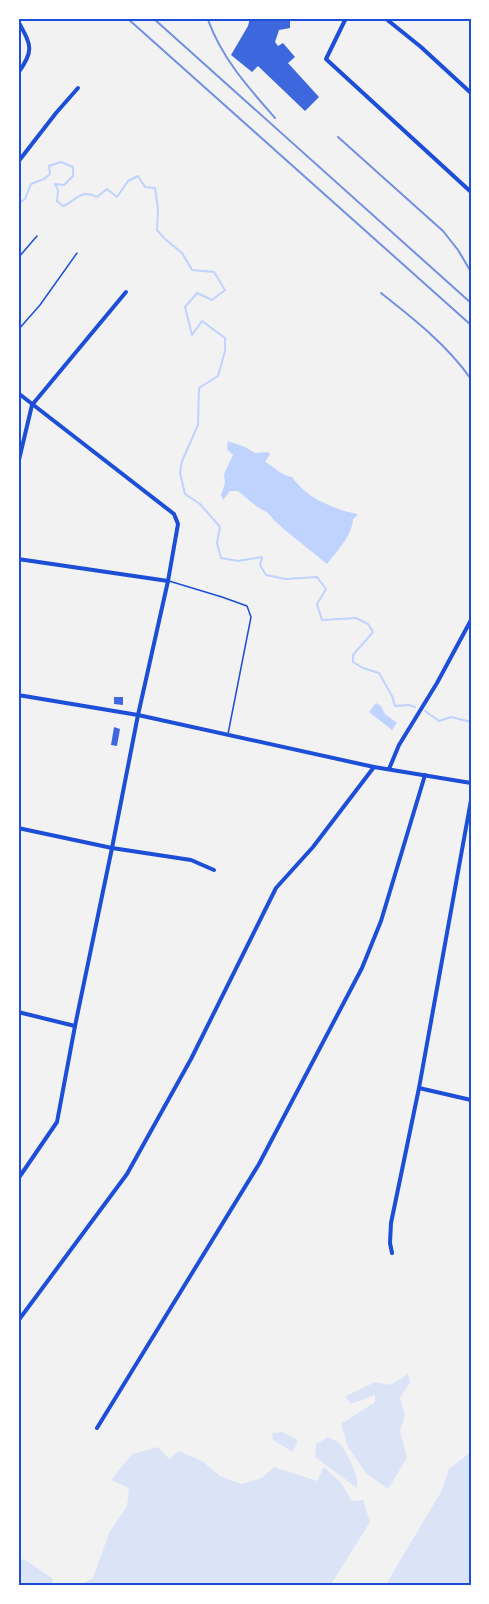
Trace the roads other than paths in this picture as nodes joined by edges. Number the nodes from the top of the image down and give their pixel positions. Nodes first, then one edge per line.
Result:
1 (346, 18) edge
2 (386, 18) edge
3 (18, 21) edge
4 (18, 74) edge
5 (78, 88) dead end
6 (471, 93) edge
7 (18, 162) edge
8 (471, 192) edge
9 (37, 236) dead end
10 (77, 253) dead end
11 (18, 258) edge
12 (126, 292) dead end
13 (18, 330) edge
14 (18, 393) edge
15 (32, 405) junction
16 (18, 464) edge
17 (18, 559) edge
18 (168, 581) junction
19 (471, 620) edge
20 (18, 695) edge
21 (138, 715) junction
22 (228, 736) junction
23 (374, 767) junction
24 (389, 770) junction
25 (425, 775) junction
26 (471, 783) edge
27 (471, 800) edge
28 (18, 828) edge
29 (112, 848) junction
30 (214, 870) dead end
31 (18, 1011) edge
32 (75, 1026) junction
33 (419, 1088) junction
34 (471, 1100) edge
35 (18, 1179) edge
36 (392, 1253) dead end
37 (18, 1321) edge
38 (97, 1428) dead end

1 - 8 street
2 - 6 street
3 - 4 street
5 - 7 street
9 - 11 lane
10 - 13 lane
12 - 15 street
14 - 15 street
15 - 16 street
15 - 18 street
17 - 18 street
18 - 21 street
18 - 22 lane
19 - 24 street
20 - 21 street
21 - 22 street
21 - 29 street
22 - 23 street
23 - 24 street
23 - 37 street
24 - 25 street
25 - 26 street
25 - 38 street
27 - 33 street
28 - 29 street
29 - 30 street
29 - 32 street
31 - 32 street
32 - 35 street
33 - 34 street
33 - 36 street

